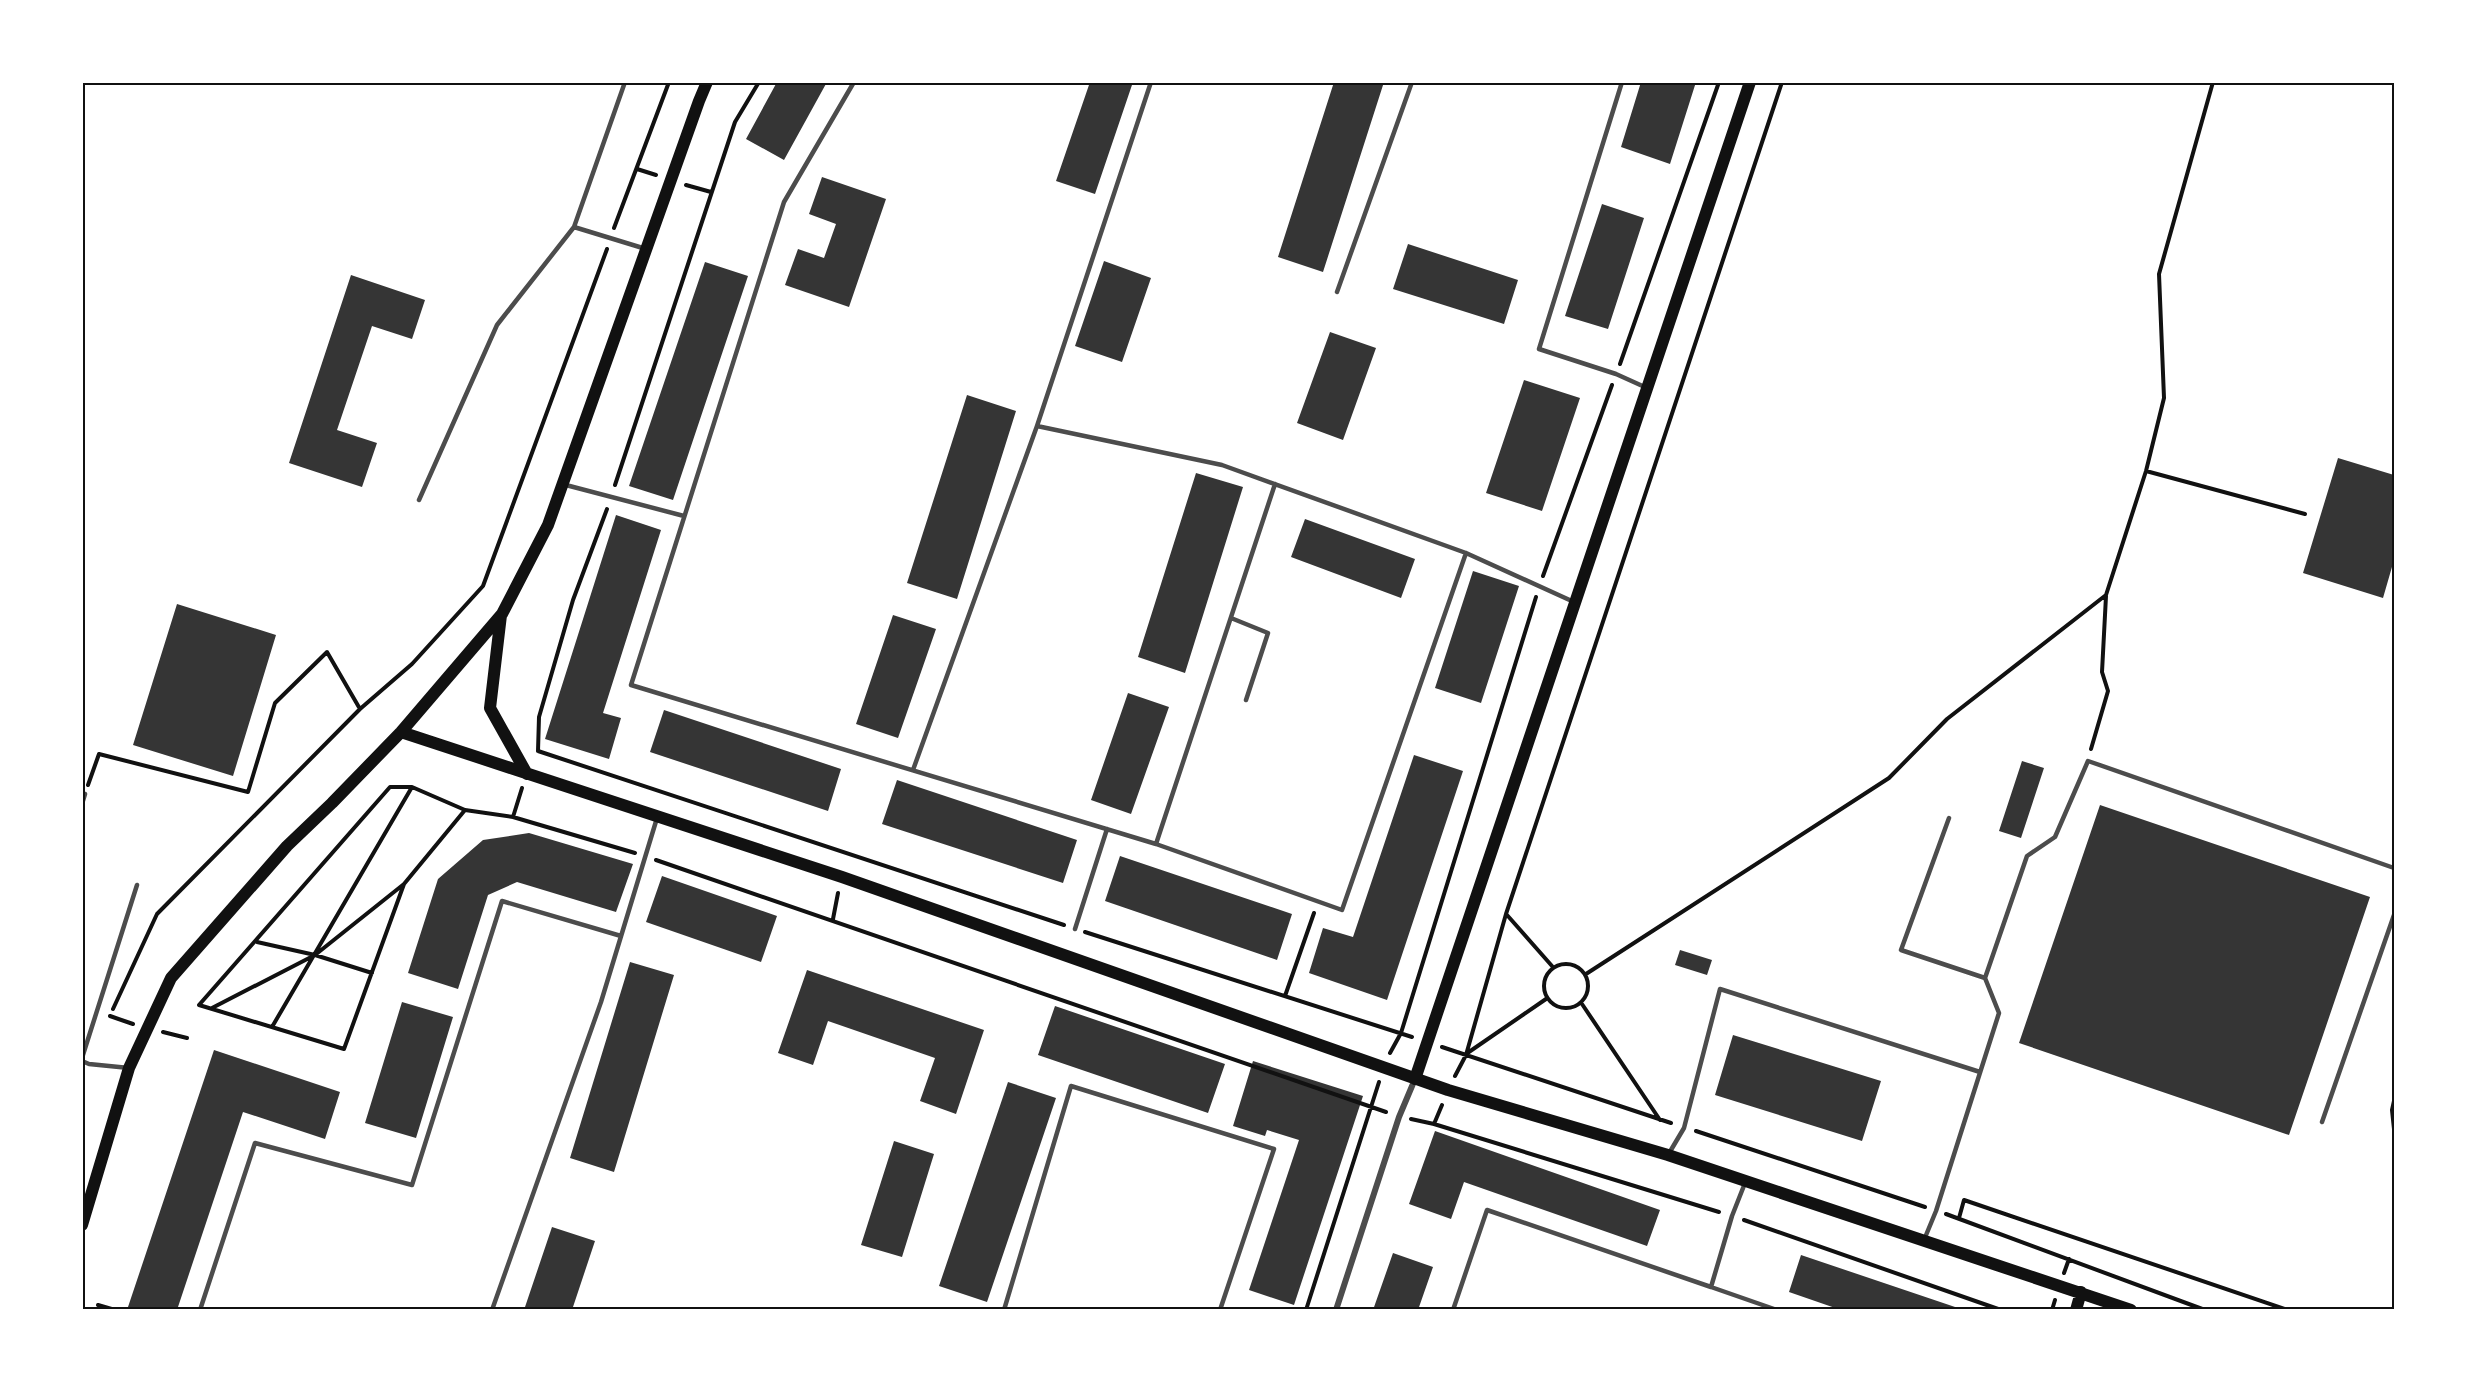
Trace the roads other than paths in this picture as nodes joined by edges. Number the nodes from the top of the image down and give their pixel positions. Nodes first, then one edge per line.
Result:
1 (625, 82) edge
2 (707, 82) edge
3 (854, 82) edge
4 (1151, 82) edge
5 (1412, 82) edge
6 (1622, 82) edge
7 (1750, 82) edge
8 (574, 227) junction
9 (646, 249) junction
10 (1337, 292) dead end
11 (1648, 388) junction
12 (1037, 426) junction
13 (562, 484) junction
14 (1275, 484) junction
15 (419, 500) dead end
16 (684, 516) junction
17 (1466, 553) junction
18 (1576, 603) junction
19 (502, 614) junction
20 (1231, 618) junction
21 (1246, 700) dead end
22 (401, 732) junction
23 (913, 770) junction
24 (526, 774) junction
25 (85, 794) road end
26 (82, 804) edge
27 (657, 818) junction
28 (1948, 818) dead end
29 (1107, 829) junction
30 (1156, 844) junction
31 (2394, 868) edge
32 (137, 885) dead end
33 (2394, 915) edge
34 (1075, 929) road end
35 (621, 936) junction
36 (1985, 978) junction
37 (82, 1059) edge
38 (129, 1068) junction
39 (1980, 1072) junction
40 (1415, 1079) junction
41 (2322, 1122) dead end
42 (1668, 1155) junction
43 (1746, 1181) junction
44 (82, 1225) edge
45 (1924, 1240) junction
46 (1711, 1287) junction
47 (2081, 1292) junction
48 (200, 1310) edge
49 (492, 1310) edge
50 (1004, 1310) edge
51 (1220, 1310) edge
52 (1336, 1310) edge
53 (1453, 1310) edge
54 (1777, 1310) edge
55 (2076, 1310) edge
56 (2131, 1310) edge

1 - 8 lane
2 - 9 main road
3 - 16 lane
4 - 12 lane
5 - 10 lane
6 - 11 lane
7 - 11 main road
8 - 9 lane
8 - 15 lane
9 - 13 main road
11 - 18 main road
12 - 14 lane
12 - 23 lane
13 - 16 lane
13 - 19 main road
14 - 17 lane
14 - 20 lane
16 - 23 lane
17 - 18 lane
17 - 30 lane
18 - 40 main road
19 - 22 main road
19 - 24 main road
20 - 21 lane
20 - 30 lane
22 - 24 main road
22 - 38 main road
23 - 29 lane
24 - 27 main road
25 - 26 lane
27 - 35 lane
27 - 40 main road
28 - 36 lane
29 - 30 lane
29 - 34 lane
31 - 36 lane
32 - 37 lane
33 - 41 lane
35 - 48 lane
35 - 49 lane
36 - 39 lane
37 - 38 lane
38 - 44 main road
39 - 42 lane
39 - 45 lane
40 - 42 main road
40 - 52 street
42 - 43 main road
43 - 45 main road
43 - 46 lane
45 - 47 main road
46 - 53 lane
46 - 54 lane
47 - 55 main road
47 - 56 main road
50 - 51 lane

